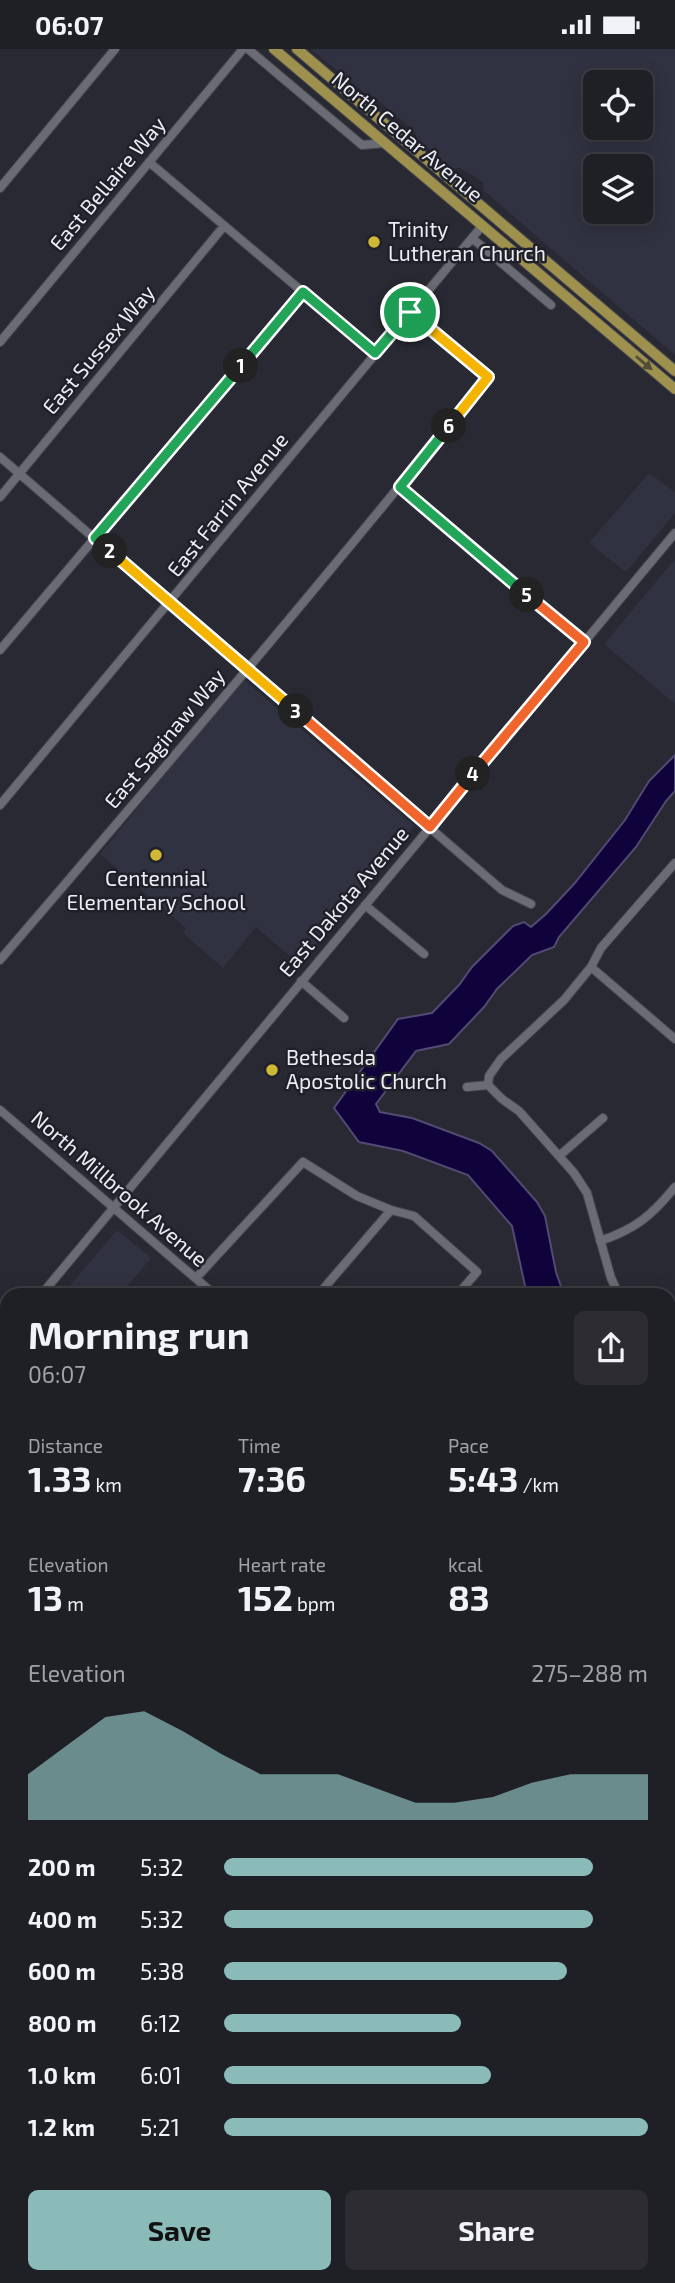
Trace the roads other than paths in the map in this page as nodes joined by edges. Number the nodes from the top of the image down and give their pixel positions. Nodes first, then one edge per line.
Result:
1 (115, 49) edge
2 (246, 49) edge
3 (274, 49) edge
4 (297, 49) edge
5 (385, 143) junction
6 (149, 162) junction
7 (0, 188) edge
8 (462, 189) junction
9 (224, 226) junction
10 (482, 226) junction
11 (472, 238) junction
12 (550, 264) junction
13 (548, 282) junction
14 (303, 292) junction
15 (551, 305) dead end
16 (410, 312) junction
17 (624, 328) junction
18 (0, 342) edge
19 (375, 353) junction
20 (675, 370) edge
21 (675, 389) edge
22 (0, 457) edge
23 (19, 474) junction
24 (400, 487) junction
25 (0, 497) edge
26 (675, 533) edge
27 (95, 538) junction
28 (170, 603) junction
29 (584, 642) junction
30 (0, 650) edge
31 (247, 669) junction
32 (0, 805) edge
33 (430, 827) junction
34 (675, 863) edge
35 (531, 904) dead end
36 (365, 905) junction
37 (424, 954) dead end
38 (0, 960) edge
39 (591, 967) junction
40 (301, 981) junction
41 (344, 1018) dead end
42 (675, 1026) edge
43 (672, 1037) edge
44 (488, 1085) junction
45 (467, 1087) dead end
46 (0, 1111) edge
47 (603, 1118) dead end
48 (559, 1156) junction
49 (675, 1187) edge
50 (114, 1208) junction
51 (391, 1210) junction
52 (600, 1241) junction
53 (196, 1278) junction
54 (47, 1288) edge
55 (207, 1288) edge
56 (324, 1288) edge
57 (463, 1288) edge
58 (616, 1288) edge

1 - 7 street
2 - 5 street
2 - 6 street, East Bellaire Way
3 - 5 main road, North Cedar Avenue
4 - 8 main road, North Cedar Avenue
5 - 8 main road
5 - 10 main road, North Cedar Avenue
6 - 9 street
6 - 18 street, East Bellaire Way
8 - 12 main road, North Cedar Avenue
9 - 14 street
9 - 23 street, East Sussex Way
10 - 11 street, East Farrin Avenue
10 - 12 main road
10 - 13 main road, North Cedar Avenue
11 - 15 street
11 - 16 street, East Farrin Avenue
12 - 17 main road, North Cedar Avenue
13 - 17 main road
13 -> 21 main road, North Cedar Avenue
14 - 19 street
14 - 27 street
16 - 19 street, East Farrin Avenue
16 - 24 street, East Saginaw Way
17 - 20 main road, North Cedar Avenue
19 - 28 street, East Farrin Avenue
22 - 23 street
23 - 25 street, East Sussex Way
23 - 27 street
24 - 29 street
24 - 31 street, East Saginaw Way
26 - 29 street, East Dakota Avenue
27 - 28 street
27 - 30 street
28 - 31 street
28 - 32 street, East Farrin Avenue
29 - 33 street, East Dakota Avenue
31 - 33 street
31 - 38 street, East Saginaw Way
33 - 35 street
33 - 36 street, East Dakota Avenue
34 - 39 street
36 - 37 street
36 - 40 street, East Dakota Avenue
39 - 43 street
39 - 44 street
40 - 41 street
40 - 50 street, East Dakota Avenue
42 - 43 street
44 - 45 street
44 - 48 street
46 - 50 street, North Millbrook Avenue
47 - 48 street
48 - 52 street
49 - 52 street
50 - 53 street, North Millbrook Avenue
50 - 54 street, East Dakota Avenue
51 - 53 street
51 - 56 street
51 - 57 street
52 - 58 street
53 - 55 street, North Millbrook Avenue

